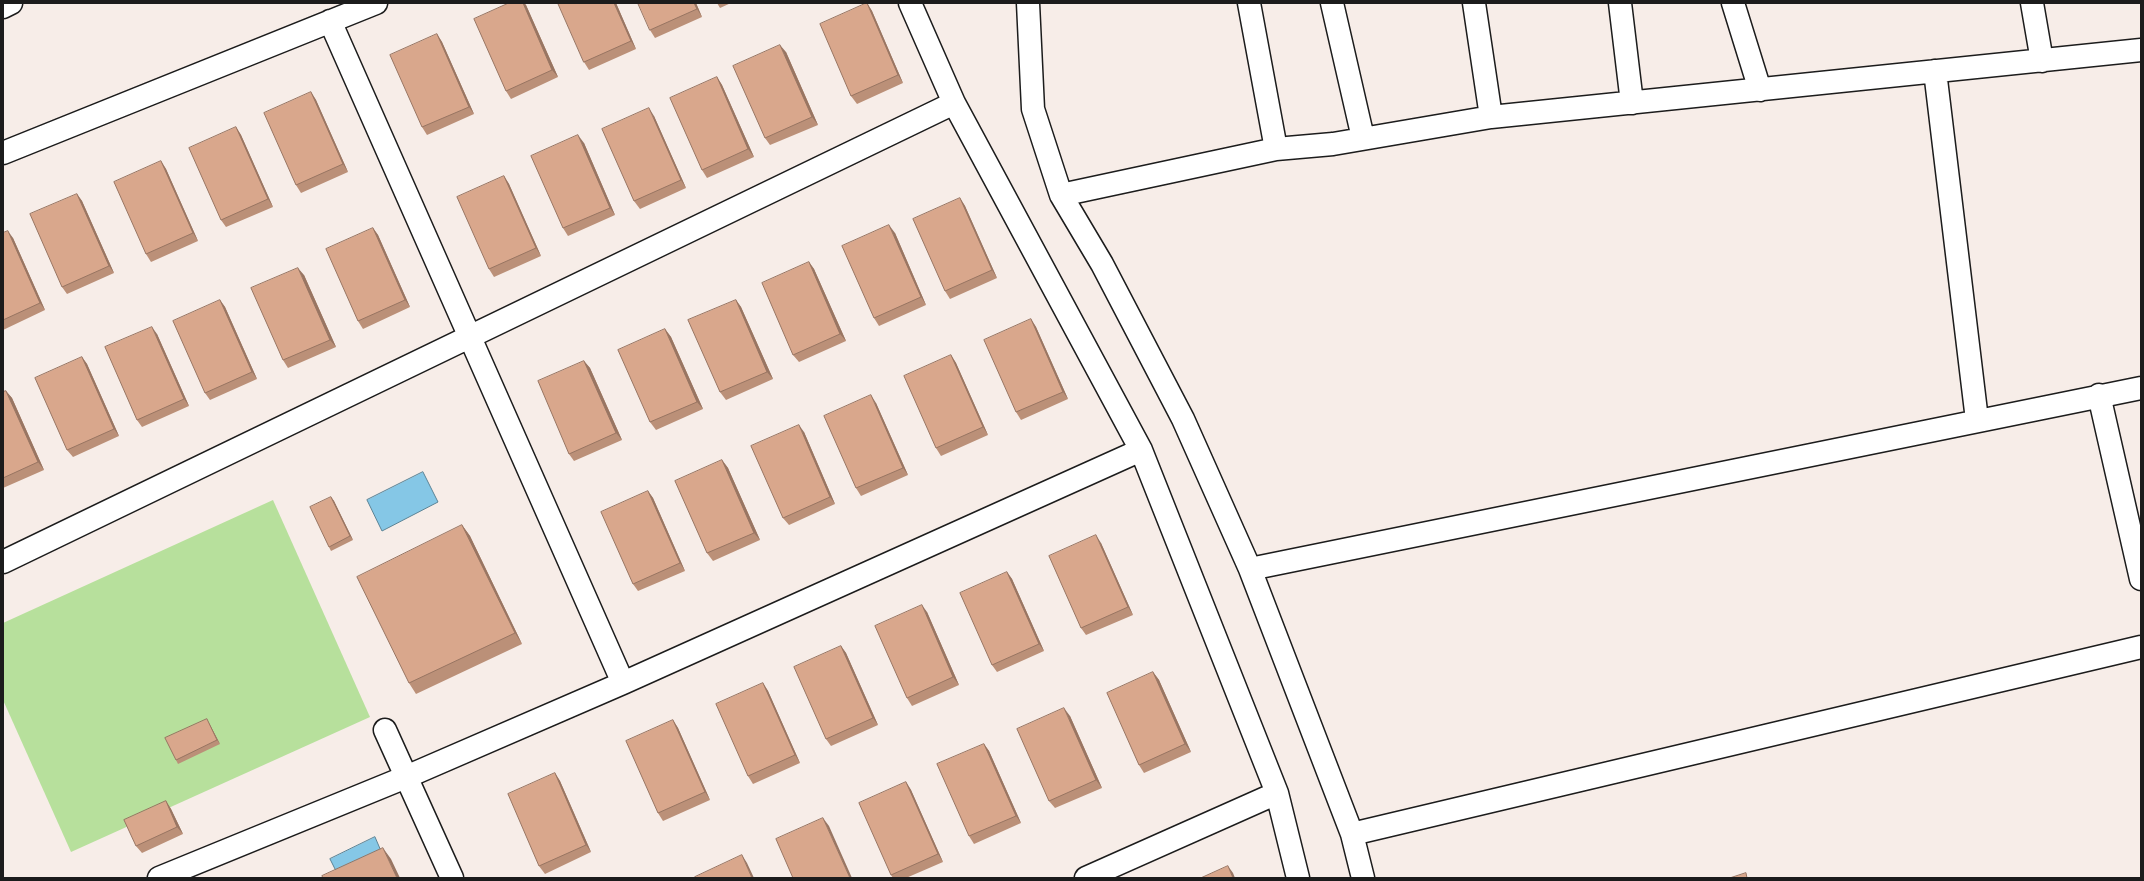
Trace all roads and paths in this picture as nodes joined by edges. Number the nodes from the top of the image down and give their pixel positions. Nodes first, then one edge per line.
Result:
1 (11, 3) edge
2 (376, 3) edge
3 (910, 3) edge
4 (1028, 3) edge
5 (1249, 3) edge
6 (1332, 3) edge
7 (1474, 3) edge
8 (1620, 3) edge
9 (1733, 3) edge
10 (2032, 3) edge
11 (3, 7) edge
12 (330, 22) junction
13 (2141, 50) edge
14 (2042, 61) junction
15 (1935, 71) junction
16 (1760, 90) junction
17 (954, 103) junction
18 (1632, 103) junction
19 (1491, 117) junction
20 (1363, 138) junction
21 (1276, 150) junction
22 (3, 153) edge
23 (1061, 195) junction
24 (469, 336) junction
25 (2141, 388) edge
26 (2099, 395) junction
27 (1977, 420) junction
28 (1141, 450) junction
29 (3, 562) edge
30 (1250, 568) junction
31 (2141, 579) edge
32 (2141, 647) edge
33 (623, 683) junction
34 (386, 730) dead end
35 (406, 776) junction
36 (1277, 793) junction
37 (1352, 834) junction
38 (159, 878) edge
39 (452, 878) edge
40 (1086, 878) edge
41 (1298, 878) edge
42 (1363, 878) edge

1 - 11 street
2 - 12 street
3 - 17 street
4 - 23 street
5 - 21 street
6 - 20 street
7 - 19 street
8 - 18 street
9 - 16 street
10 - 14 street
12 - 22 street
12 - 24 street
13 - 14 street
14 - 15 street
15 - 16 street
15 - 27 street
16 - 18 street
17 - 24 street
17 - 28 street
18 - 19 street
19 - 20 street
20 - 21 street
21 - 23 street
23 - 30 street
24 - 29 street
24 - 33 street
25 - 26 street
26 - 27 street
26 - 31 street
27 - 30 street
28 - 33 street
28 - 36 street
30 - 37 street
32 - 37 street
33 - 35 street
34 - 35 street
35 - 38 street
35 - 39 street
36 - 40 street
36 - 41 street
37 - 42 street

